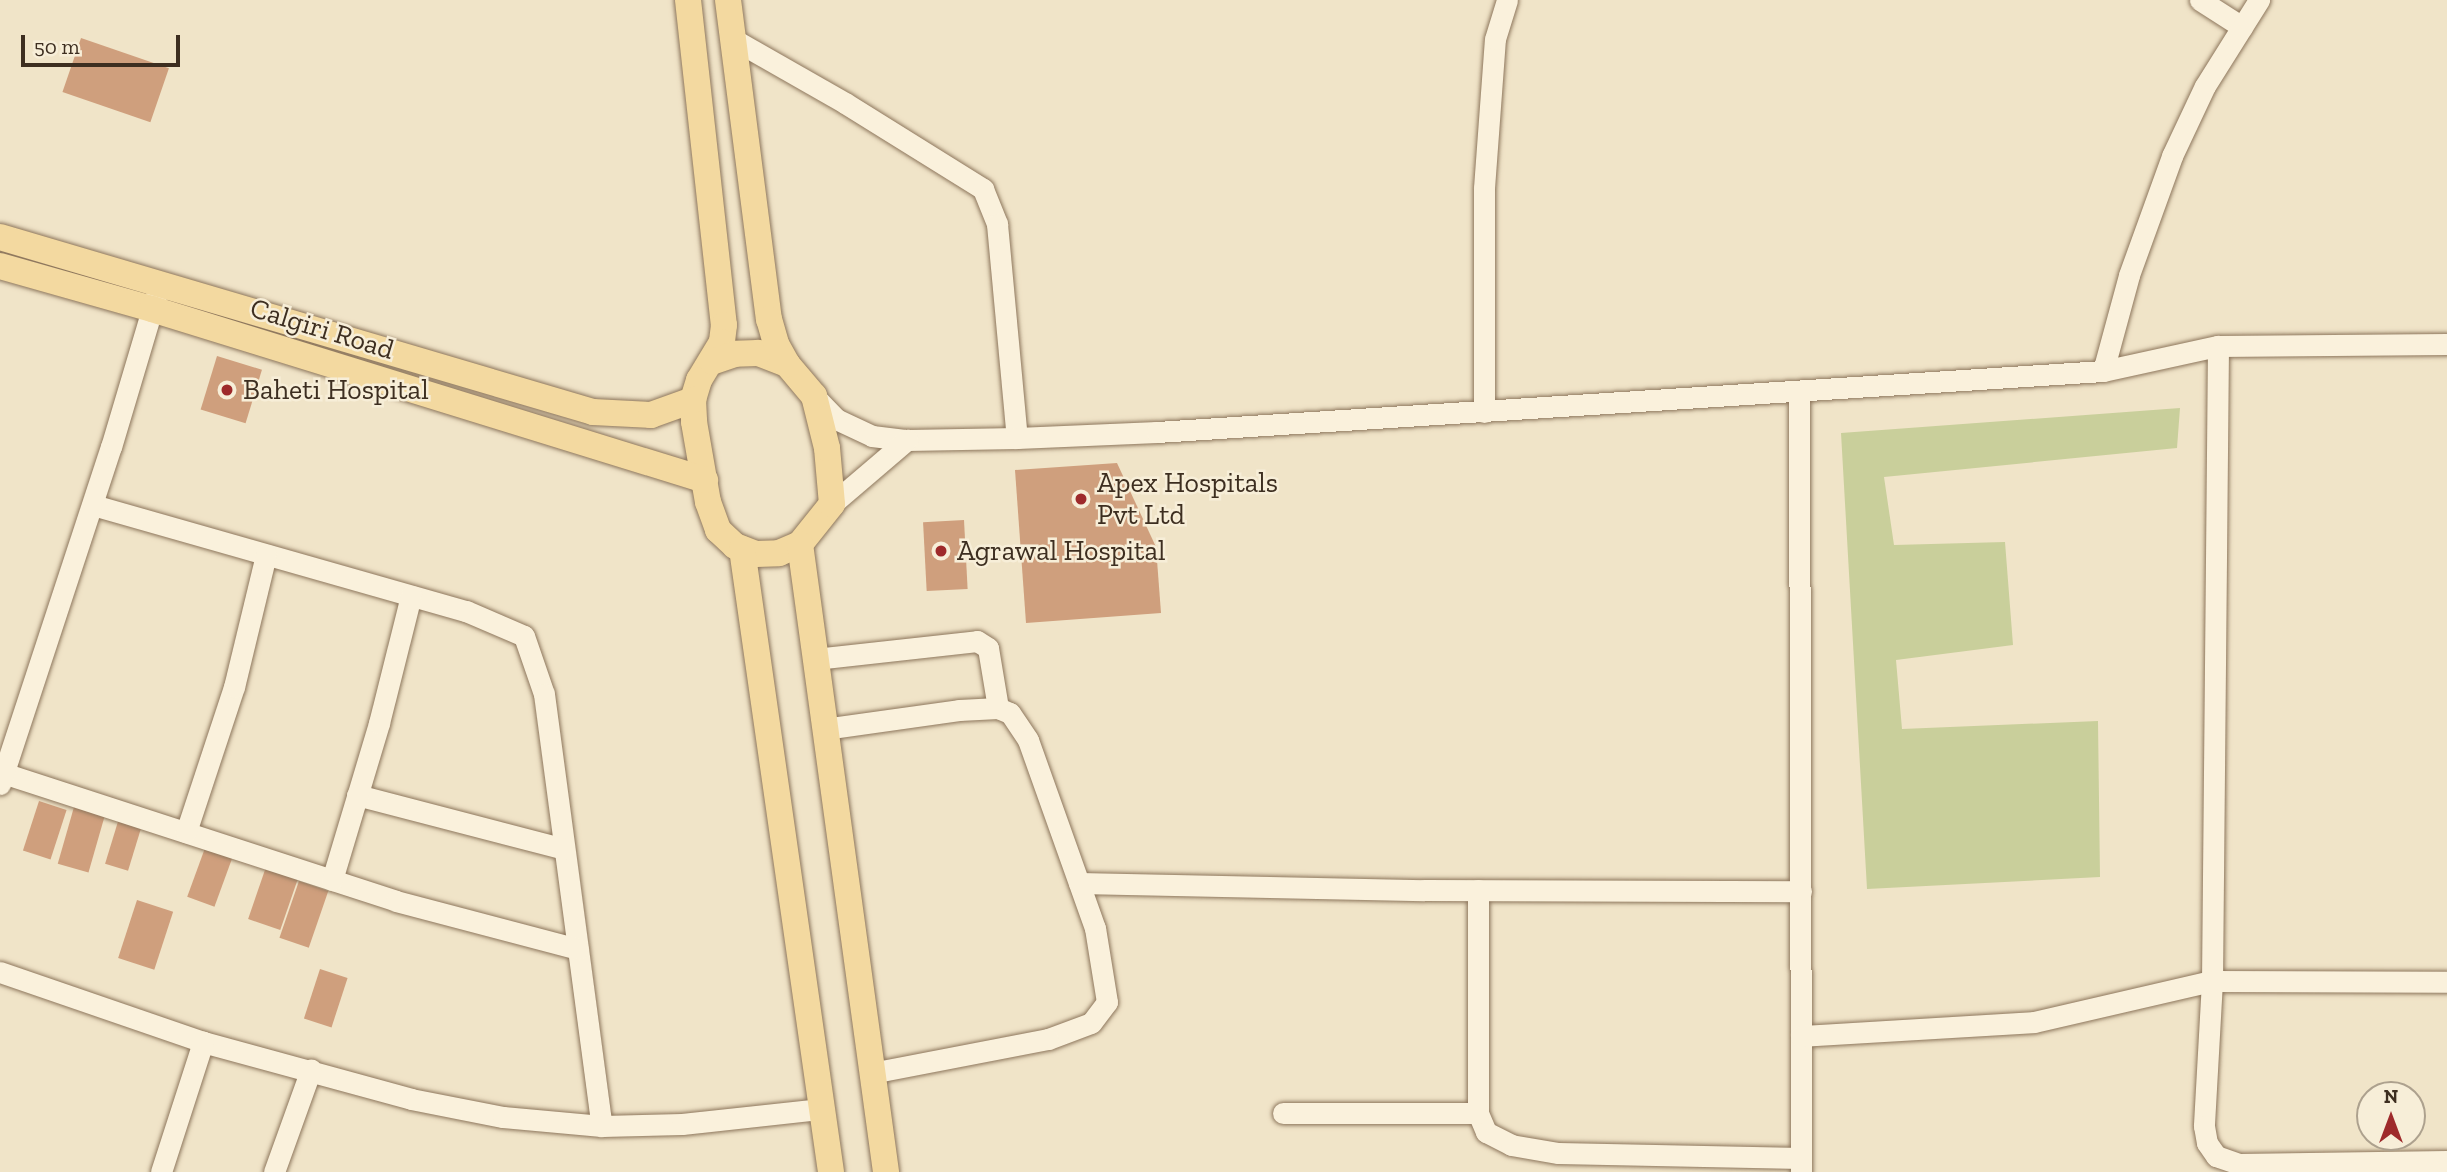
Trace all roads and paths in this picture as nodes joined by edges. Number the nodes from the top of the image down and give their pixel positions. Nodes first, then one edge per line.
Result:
1 (688, 0) edge
2 (728, 0) edge
3 (1507, 0) edge
4 (2200, 0) edge
5 (2259, 0) edge
6 (2242, 27) junction
7 (733, 39) junction
8 (0, 237) edge
9 (0, 266) edge
10 (160, 284) junction
11 (152, 309) junction
12 (2447, 344) edge
13 (2218, 346) junction
14 (712, 362) junction
15 (787, 364) junction
16 (2103, 371) junction
17 (1799, 392) junction
18 (814, 396) junction
19 (693, 400) junction
20 (1484, 412) junction
21 (1017, 438) junction
22 (907, 440) junction
23 (705, 480) junction
24 (832, 504) junction
25 (93, 505) junction
26 (800, 544) junction
27 (743, 549) junction
28 (266, 555) junction
29 (411, 596) junction
30 (815, 659) junction
31 (998, 708) junction
32 (824, 729) junction
33 (2, 778) edge
34 (357, 795) junction
35 (186, 832) junction
36 (564, 849) junction
37 (332, 880) junction
38 (1079, 883) junction
39 (1478, 890) junction
40 (1801, 891) junction
41 (578, 949) junction
42 (0, 972) edge
43 (2213, 981) junction
44 (2447, 982) edge
45 (1801, 1036) junction
46 (203, 1042) junction
47 (311, 1069) junction
48 (871, 1073) junction
49 (821, 1109) junction
50 (1283, 1113) dead end
51 (1478, 1113) junction
52 (602, 1126) junction
53 (2447, 1160) edge
54 (1801, 1165) edge
55 (161, 1172) edge
56 (274, 1172) edge
57 (831, 1172) edge
58 (886, 1172) edge

1 - 14 main road
2 - 7 main road
3 - 20 street
4 - 6 street
5 - 6 street
6 - 16 street
7 - 15 main road
7 - 21 street
8 - 10 main road, Calgiri Road
9 - 11 main road, Calgiri Road
10 - 11 street
10 - 19 main road, Calgiri Road
11 - 23 main road, Calgiri Road
11 - 25 street
12 - 13 street
13 - 16 street
13 - 43 street
14 - 15 main road
14 - 19 main road
15 - 18 main road
16 - 17 street
17 - 20 street
17 - 40 street
18 - 22 street
18 - 24 main road
19 - 23 main road
20 - 21 street
21 - 22 street
22 - 24 street
23 - 27 main road
24 - 26 main road
25 - 28 street
25 - 33 street
26 - 27 main road
26 - 30 main road
27 - 49 main road
28 - 29 street
28 - 35 street
29 - 34 street
29 - 36 street
30 - 31 street
30 - 32 main road
31 - 32 street
31 - 38 street
32 - 48 main road
33 - 35 street
34 - 36 street
34 - 37 street
35 - 37 street
36 - 41 street
37 - 41 street
38 - 39 street
38 - 48 street
39 - 40 street
39 - 51 street
40 - 45 street
41 - 52 street
42 - 46 street
43 - 44 street
43 - 45 street
43 - 53 street
45 - 54 street
46 - 47 street
46 - 55 street
47 - 52 street
47 - 56 street
48 - 58 main road
49 - 52 street
49 - 57 main road
50 - 51 street
51 - 54 street

